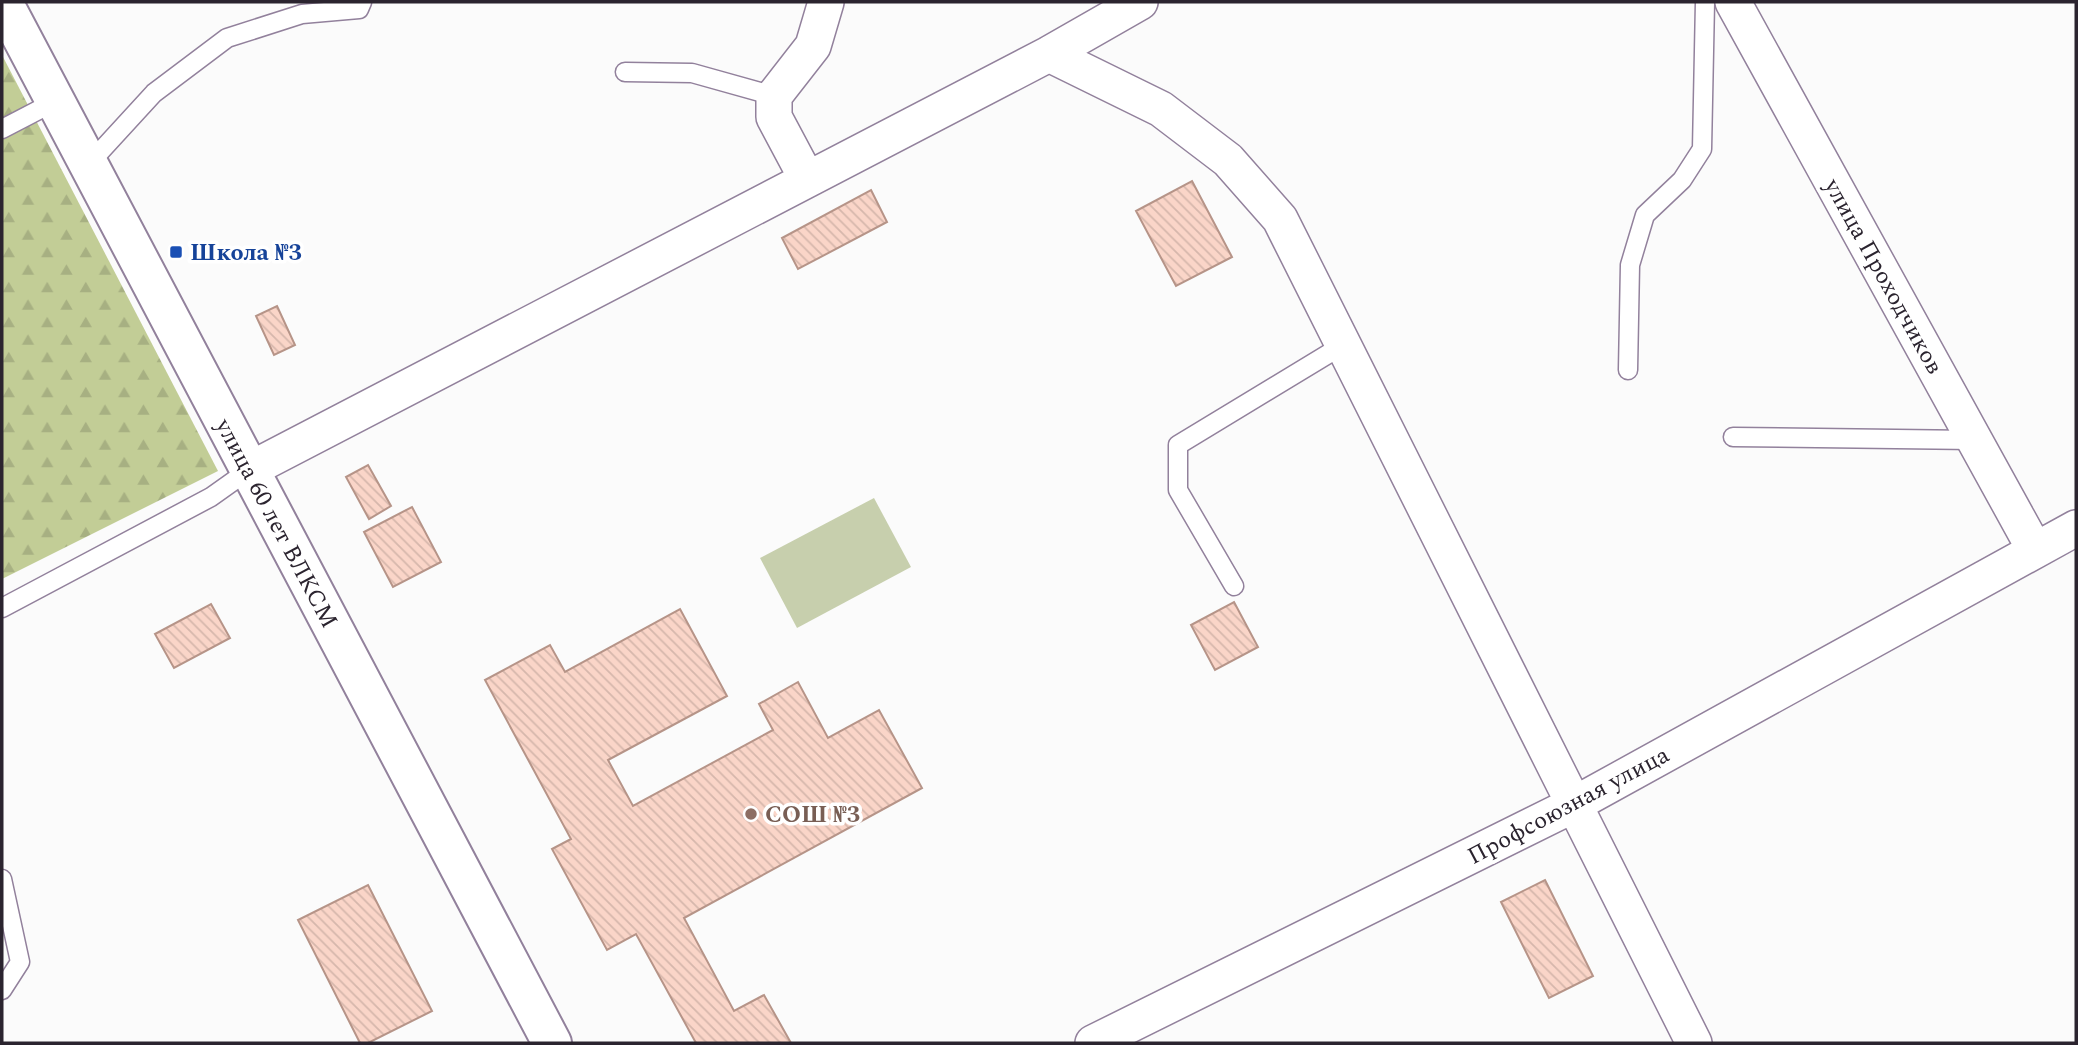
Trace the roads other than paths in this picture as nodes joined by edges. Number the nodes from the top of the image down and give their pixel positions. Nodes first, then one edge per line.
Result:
1 (2, 2) edge
2 (362, 2) edge
3 (826, 2) edge
4 (1140, 2) edge
5 (1704, 2) edge
6 (1733, 2) edge
7 (1049, 54) junction
8 (625, 72) dead end
9 (774, 96) junction
10 (54, 102) junction
11 (2, 129) edge
12 (87, 166) junction
13 (807, 179) junction
14 (1343, 345) junction
15 (1628, 370) dead end
16 (1733, 437) dead end
17 (1974, 440) junction
18 (249, 470) junction
19 (2076, 528) edge
20 (2035, 550) junction
21 (1234, 586) dead end
22 (2, 608) edge
23 (1575, 804) junction
24 (2, 879) edge
25 (2, 990) edge
26 (552, 1043) edge
27 (1093, 1043) edge
28 (1694, 1043) edge

1 - 10 street, улица 60 лет ВЛКСМ
2 - 12 lane
3 - 9 street
4 - 7 street
5 - 15 lane
6 - 17 street, улица Проходчиков
7 - 13 street
7 - 14 street
8 - 9 lane
9 - 13 street
10 - 11 lane
10 - 12 street, улица 60 лет ВЛКСМ
12 - 18 street, улица 60 лет ВЛКСМ
13 - 18 street
14 - 21 lane
14 - 23 street
16 - 17 lane
17 - 20 street, улица Проходчиков
18 - 22 lane
18 - 26 street, улица 60 лет ВЛКСМ
19 - 20 street, Профсоюзная улица
20 - 23 street, Профсоюзная улица
23 - 27 street, Профсоюзная улица
23 - 28 street
24 - 25 lane

